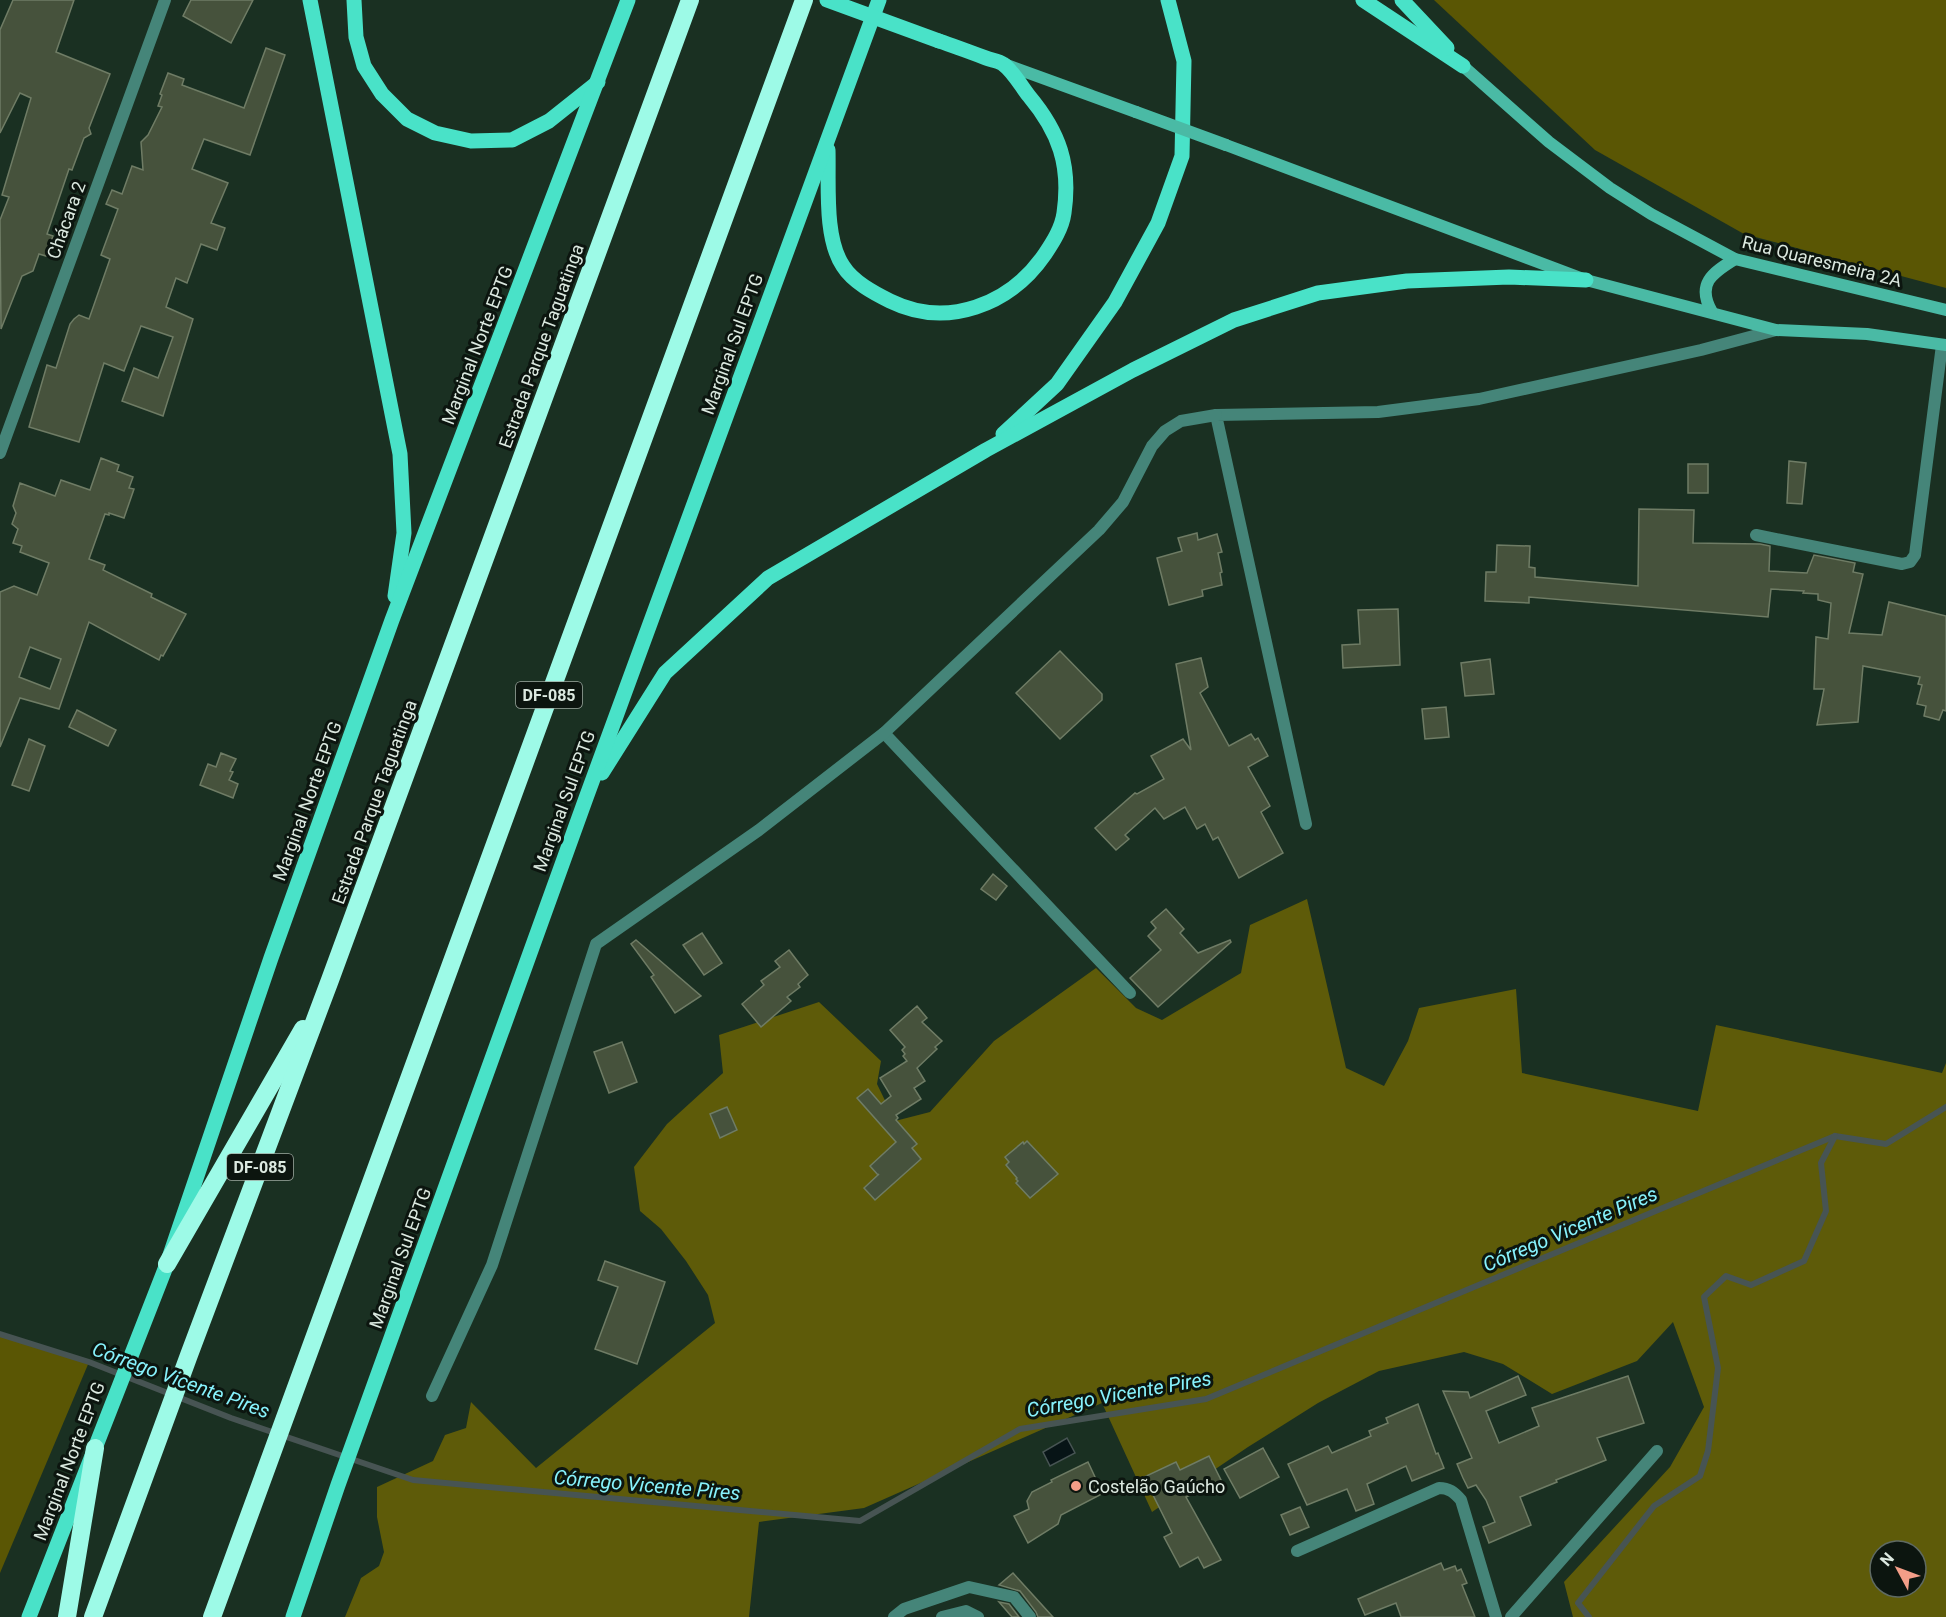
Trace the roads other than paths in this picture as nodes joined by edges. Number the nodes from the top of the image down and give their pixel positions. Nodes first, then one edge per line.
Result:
1 (165, 0) edge
2 (310, 0) edge
3 (354, 0) edge
4 (628, 0) edge
5 (690, 0) edge
6 (804, 0) edge
7 (827, 0) edge
8 (879, 0) edge
9 (1168, 0) edge
10 (1363, 0) edge
11 (1402, 0) edge
12 (1003, 64) junction
13 (1463, 66) junction
14 (598, 82) junction
15 (828, 141) junction
16 (1735, 259) junction
17 (1586, 280) junction
18 (1946, 310) edge
19 (1712, 312) junction
20 (1776, 330) junction
21 (1944, 345) edge
22 (1216, 415) junction
23 (986, 450) junction
24 (0, 453) edge
25 (1756, 535) dead end
26 (392, 620) junction
27 (884, 733) junction
28 (586, 798) junction
29 (1306, 824) dead end
30 (330, 980) junction
31 (1130, 993) dead end
32 (167, 1264) junction
33 (432, 1396) dead end
34 (95, 1448) junction
35 (1657, 1451) dead end
36 (1298, 1551) dead end
37 (29, 1617) edge
38 (67, 1617) edge
39 (93, 1617) edge
40 (212, 1617) edge
41 (293, 1617) edge
42 (894, 1617) edge
43 (942, 1617) edge
44 (978, 1617) edge
45 (1030, 1617) edge
46 (1496, 1617) edge
47 (1511, 1617) edge

1 - 24 street, Chácara 2
2 - 26 main road
3 - 14 main road
4 - 14 main road, Marginal Norte EPTG
5 - 30 highway, Estrada Parque Taguatinga / DF-085
6 - 40 highway, DF-085
7 - 12 main road, bridge
8 - 15 main road, Marginal Sul EPTG
9 - 23 main road
10 - 13 main road
11 - 13 main road
12 - 15 main road
12 - 17 main road, bridge
13 - 16 main road, Rua Quaresmeira 2A
14 - 26 main road, Marginal Norte EPTG
15 - 28 main road, Marginal Sul EPTG
16 - 18 main road, Rua Quaresmeira 2A
16 - 19 main road
17 - 19 main road
17 - 23 main road
19 - 20 main road
20 - 21 main road
20 - 22 street
21 - 25 street
22 - 27 street
22 - 29 street
23 - 28 main road
26 - 32 main road, Marginal Norte EPTG
27 - 31 street
27 - 33 street
28 - 41 main road, Marginal Sul EPTG
30 - 32 highway
30 - 39 highway, Estrada Parque Taguatinga / DF-085
32 - 34 main road, Marginal Norte EPTG
34 - 37 main road, Marginal Norte EPTG
34 - 38 highway
35 - 47 street
36 - 46 street
42 - 45 street
43 - 44 street

